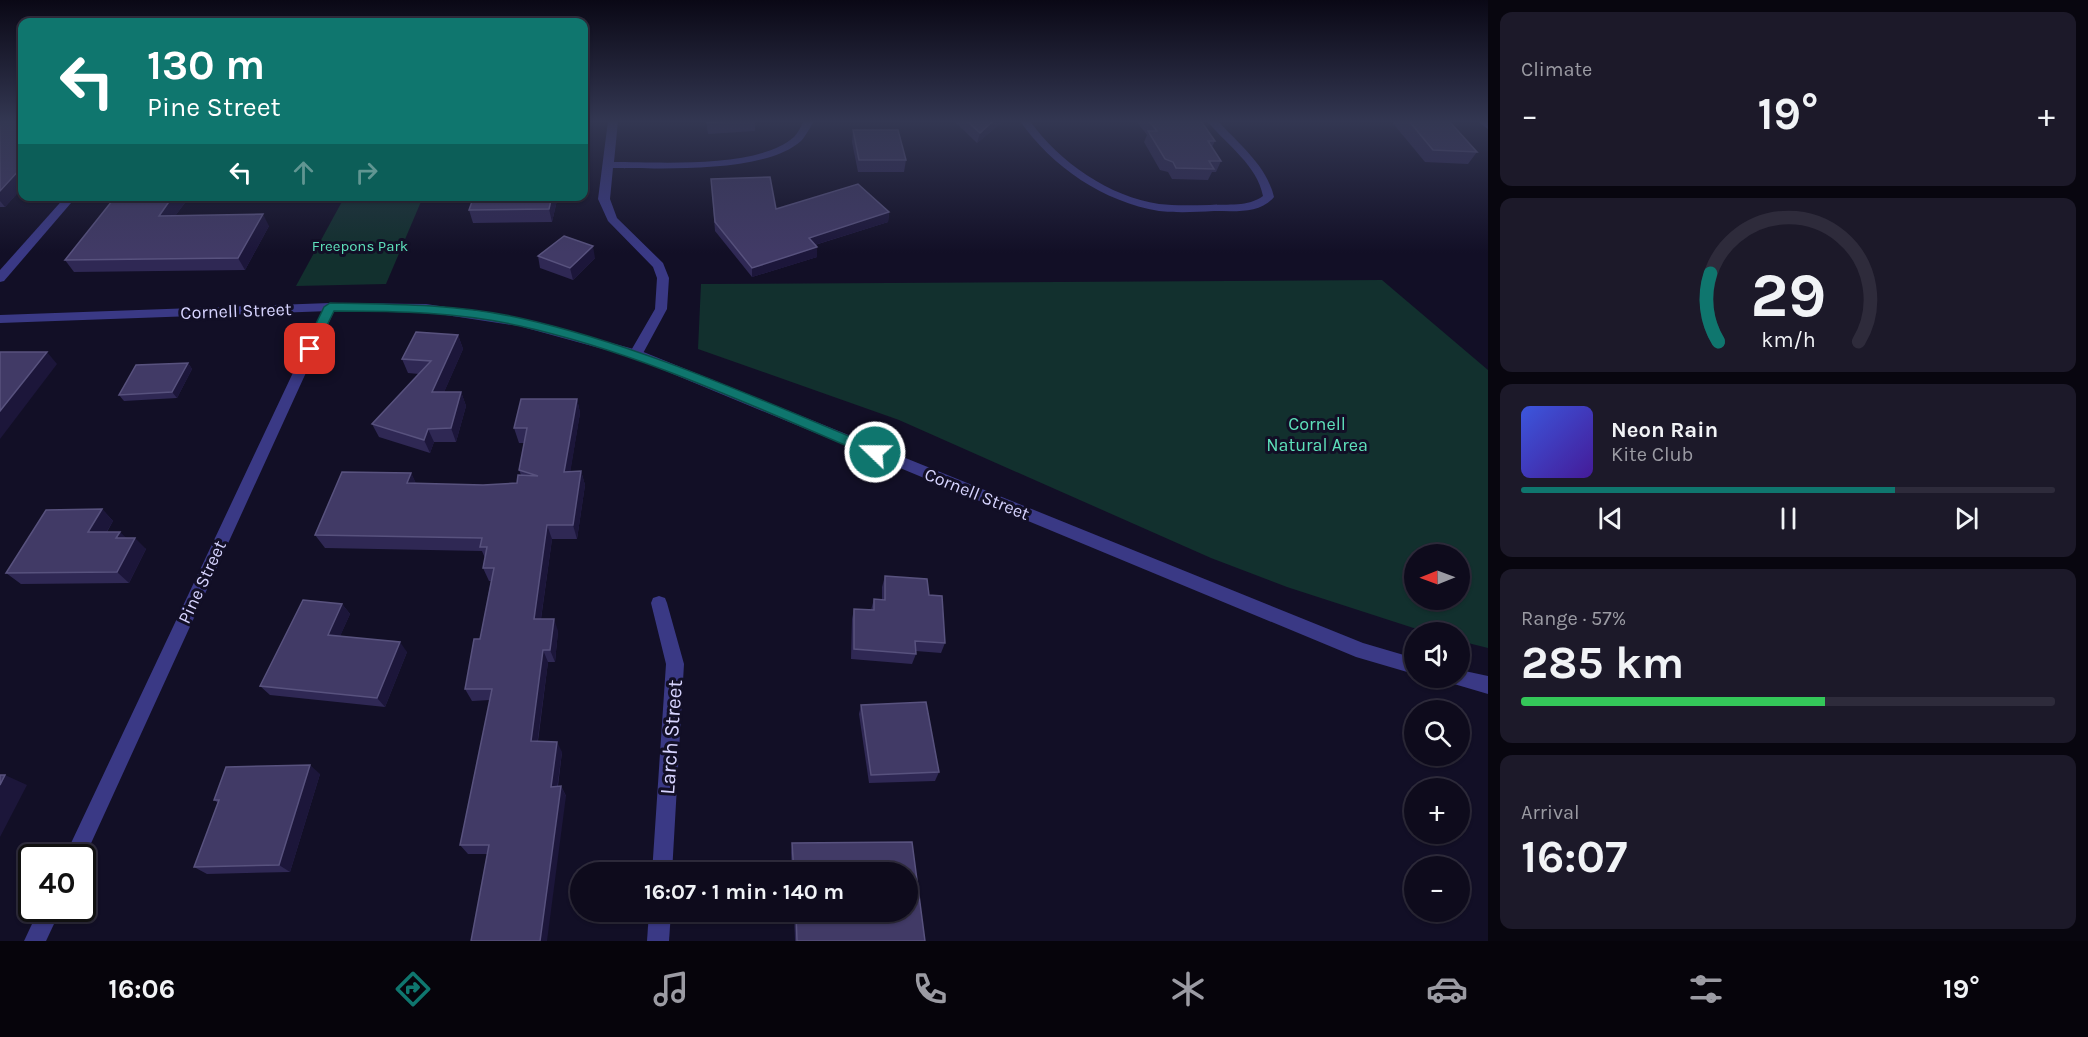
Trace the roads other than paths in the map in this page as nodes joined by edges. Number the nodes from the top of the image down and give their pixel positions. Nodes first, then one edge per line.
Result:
1 (607, 165) joint
2 (611, 165) edge
3 (1069, 165) edge
4 (1251, 165) edge
5 (68, 201) edge
6 (0, 278) edge
7 (330, 307) junction
8 (0, 319) edge
9 (636, 354) junction
10 (659, 603) dead end
11 (1404, 663) edge
12 (1470, 680) edge
13 (1488, 685) edge
14 (81, 844) edge
15 (663, 862) edge
16 (44, 922) edge
17 (659, 922) edge
18 (35, 941) edge
19 (658, 941) edge

1 - 2 street
1 - 9 street
3 - 4 street
5 - 6 street
7 - 8 street, Cornell Street
7 - 9 street, Cornell Street
7 - 14 street, Pine Street
9 - 11 street, Cornell Street
10 - 15 street, Larch Street
12 - 13 street
16 - 18 street
17 - 19 street

